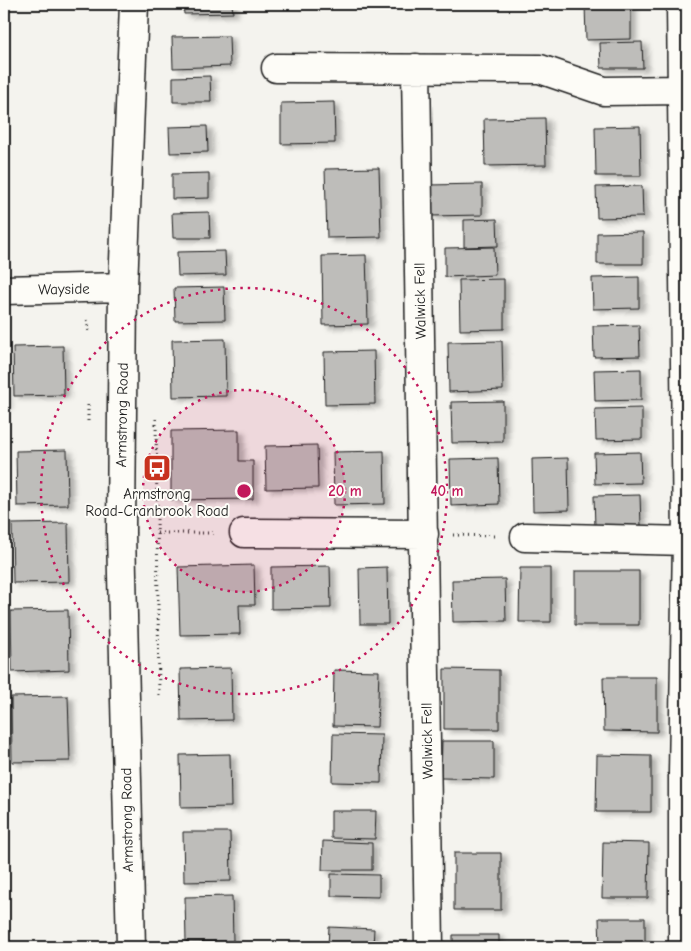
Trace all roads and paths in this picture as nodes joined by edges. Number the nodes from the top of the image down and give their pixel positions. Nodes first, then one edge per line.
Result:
1 (134, 4) edge
2 (682, 4) edge
3 (276, 68) dead end
4 (416, 68) junction
5 (682, 90) junction
6 (123, 287) junction
7 (4, 290) edge
8 (121, 533) junction
9 (244, 533) joint
10 (424, 534) junction
11 (525, 537) joint
12 (687, 541) edge
13 (685, 767) edge
14 (131, 947) edge
15 (429, 947) edge
16 (683, 947) edge

1 - 6 street, Armstrong Road
2 - 5 street
3 - 4 street
4 - 5 street
4 - 10 street, Walwick Fell
5 - 12 street
6 - 7 street, Wayside
6 - 8 street, Armstrong Road
8 - 9 path
8 - 14 street, Armstrong Road
9 - 10 street
10 - 11 path
10 - 15 street, Walwick Fell
11 - 12 street
12 - 13 street
13 - 16 street

